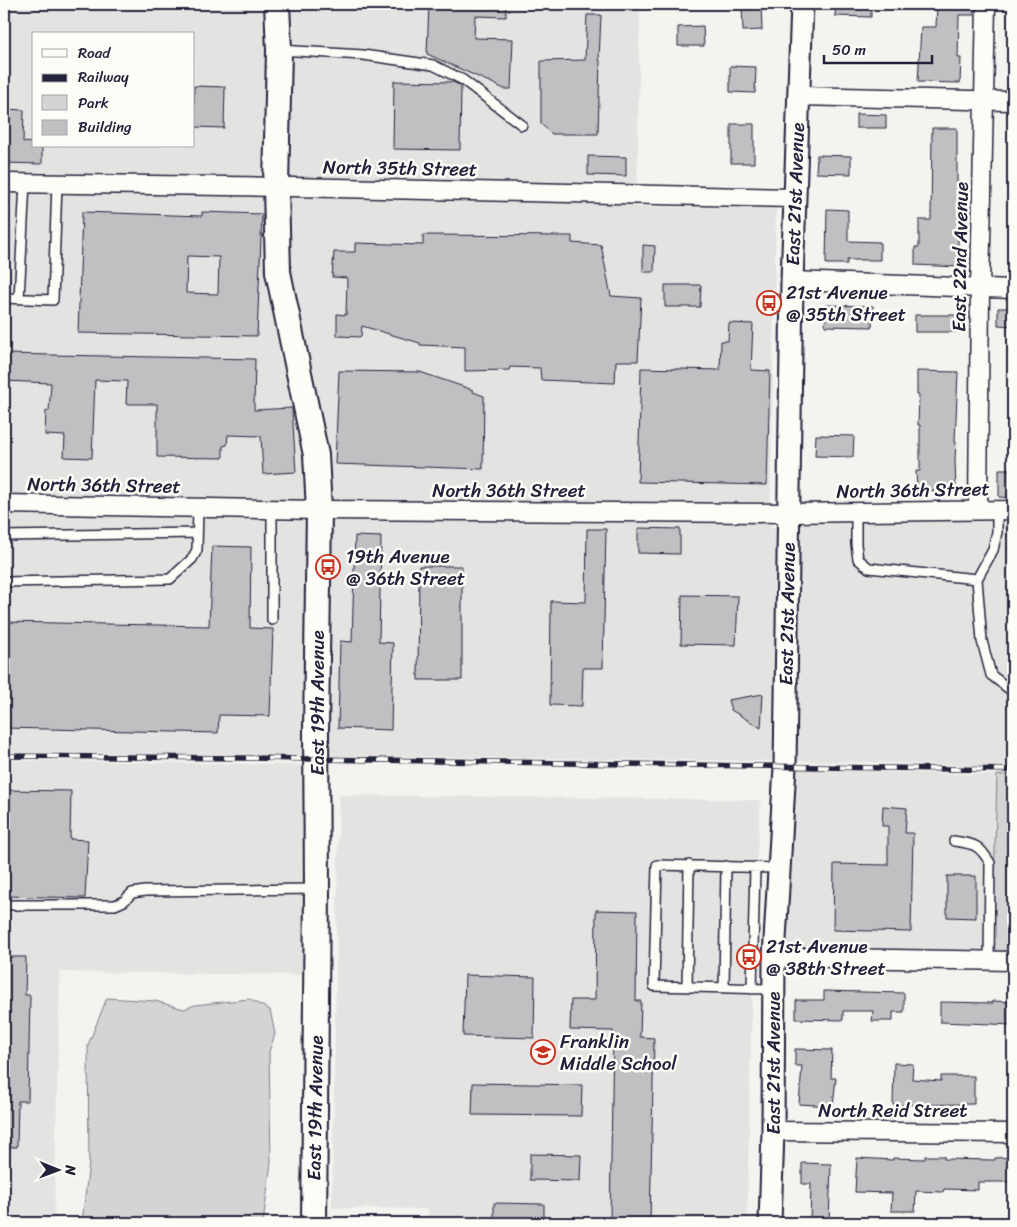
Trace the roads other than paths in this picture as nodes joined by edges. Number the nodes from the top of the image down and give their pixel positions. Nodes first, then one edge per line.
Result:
1 (277, 4) edge
2 (802, 4) edge
3 (986, 4) edge
4 (279, 50) junction
5 (798, 96) junction
6 (984, 100) junction
7 (1013, 101) edge
8 (522, 125) dead end
9 (4, 183) edge
10 (25, 183) junction
11 (58, 183) junction
12 (276, 186) junction
13 (795, 198) junction
14 (792, 281) junction
15 (980, 289) junction
16 (1013, 289) edge
17 (4, 298) edge
18 (19, 299) junction
19 (4, 504) edge
20 (198, 508) junction
21 (272, 509) junction
22 (319, 510) junction
23 (978, 510) junction
24 (1005, 510) edge
25 (856, 512) junction
26 (789, 513) junction
27 (197, 533) junction
28 (4, 536) edge
29 (977, 579) junction
30 (4, 582) edge
31 (272, 620) dead end
32 (1013, 692) edge
33 (954, 841) dead end
34 (689, 865) junction
35 (726, 866) junction
36 (755, 867) junction
37 (779, 868) junction
38 (317, 889) junction
39 (4, 905) edge
40 (774, 957) junction
41 (989, 961) junction
42 (1013, 961) edge
43 (687, 987) junction
44 (724, 988) junction
45 (752, 989) junction
46 (774, 989) junction
47 (773, 1131) junction
48 (1013, 1132) edge
49 (314, 1223) edge
50 (770, 1223) edge

1 - 4 main road, East 19th Avenue
2 - 5 street, East 21st Avenue
3 - 6 street, East 22nd Avenue
4 - 8 lane
4 - 12 main road, East 19th Avenue
5 - 6 street
5 - 13 street, East 21st Avenue
6 - 7 street
6 - 15 street, East 22nd Avenue
9 - 10 street, North 35th Street
10 - 11 street, North 35th Street
10 - 18 lane
11 - 12 street, North 35th Street
11 - 18 lane
12 - 13 street, North 35th Street
12 - 22 main road, East 19th Avenue
13 - 14 street, East 21st Avenue
14 - 15 street
14 - 26 street, East 21st Avenue
15 - 16 street
15 - 23 street, East 22nd Avenue
17 - 18 lane
19 - 20 street, North 36th Street
20 - 21 street, North 36th Street
20 - 27 lane
21 - 22 street, North 36th Street
21 - 31 lane
22 - 26 street, North 36th Street
22 - 38 main road, East 19th Avenue
23 - 24 street, North 36th Street
23 - 25 street, North 36th Street
24 - 29 lane
25 - 26 street, North 36th Street
25 - 29 lane
26 - 37 street, East 21st Avenue
27 - 28 lane
27 - 30 lane
29 - 32 lane
33 - 41 lane
34 - 35 lane
34 - 43 lane
34 - 43 lane
35 - 36 lane
35 - 44 lane
36 - 37 lane
36 - 45 lane
37 - 40 street, East 21st Avenue
38 - 39 lane
38 - 49 main road, East 19th Avenue
40 - 41 street
40 - 46 street, East 21st Avenue
41 - 42 street
43 - 44 lane
44 - 45 lane
45 - 46 lane
46 - 47 street, East 21st Avenue
47 - 48 street, North Reid Street
47 - 50 street, East 21st Avenue

